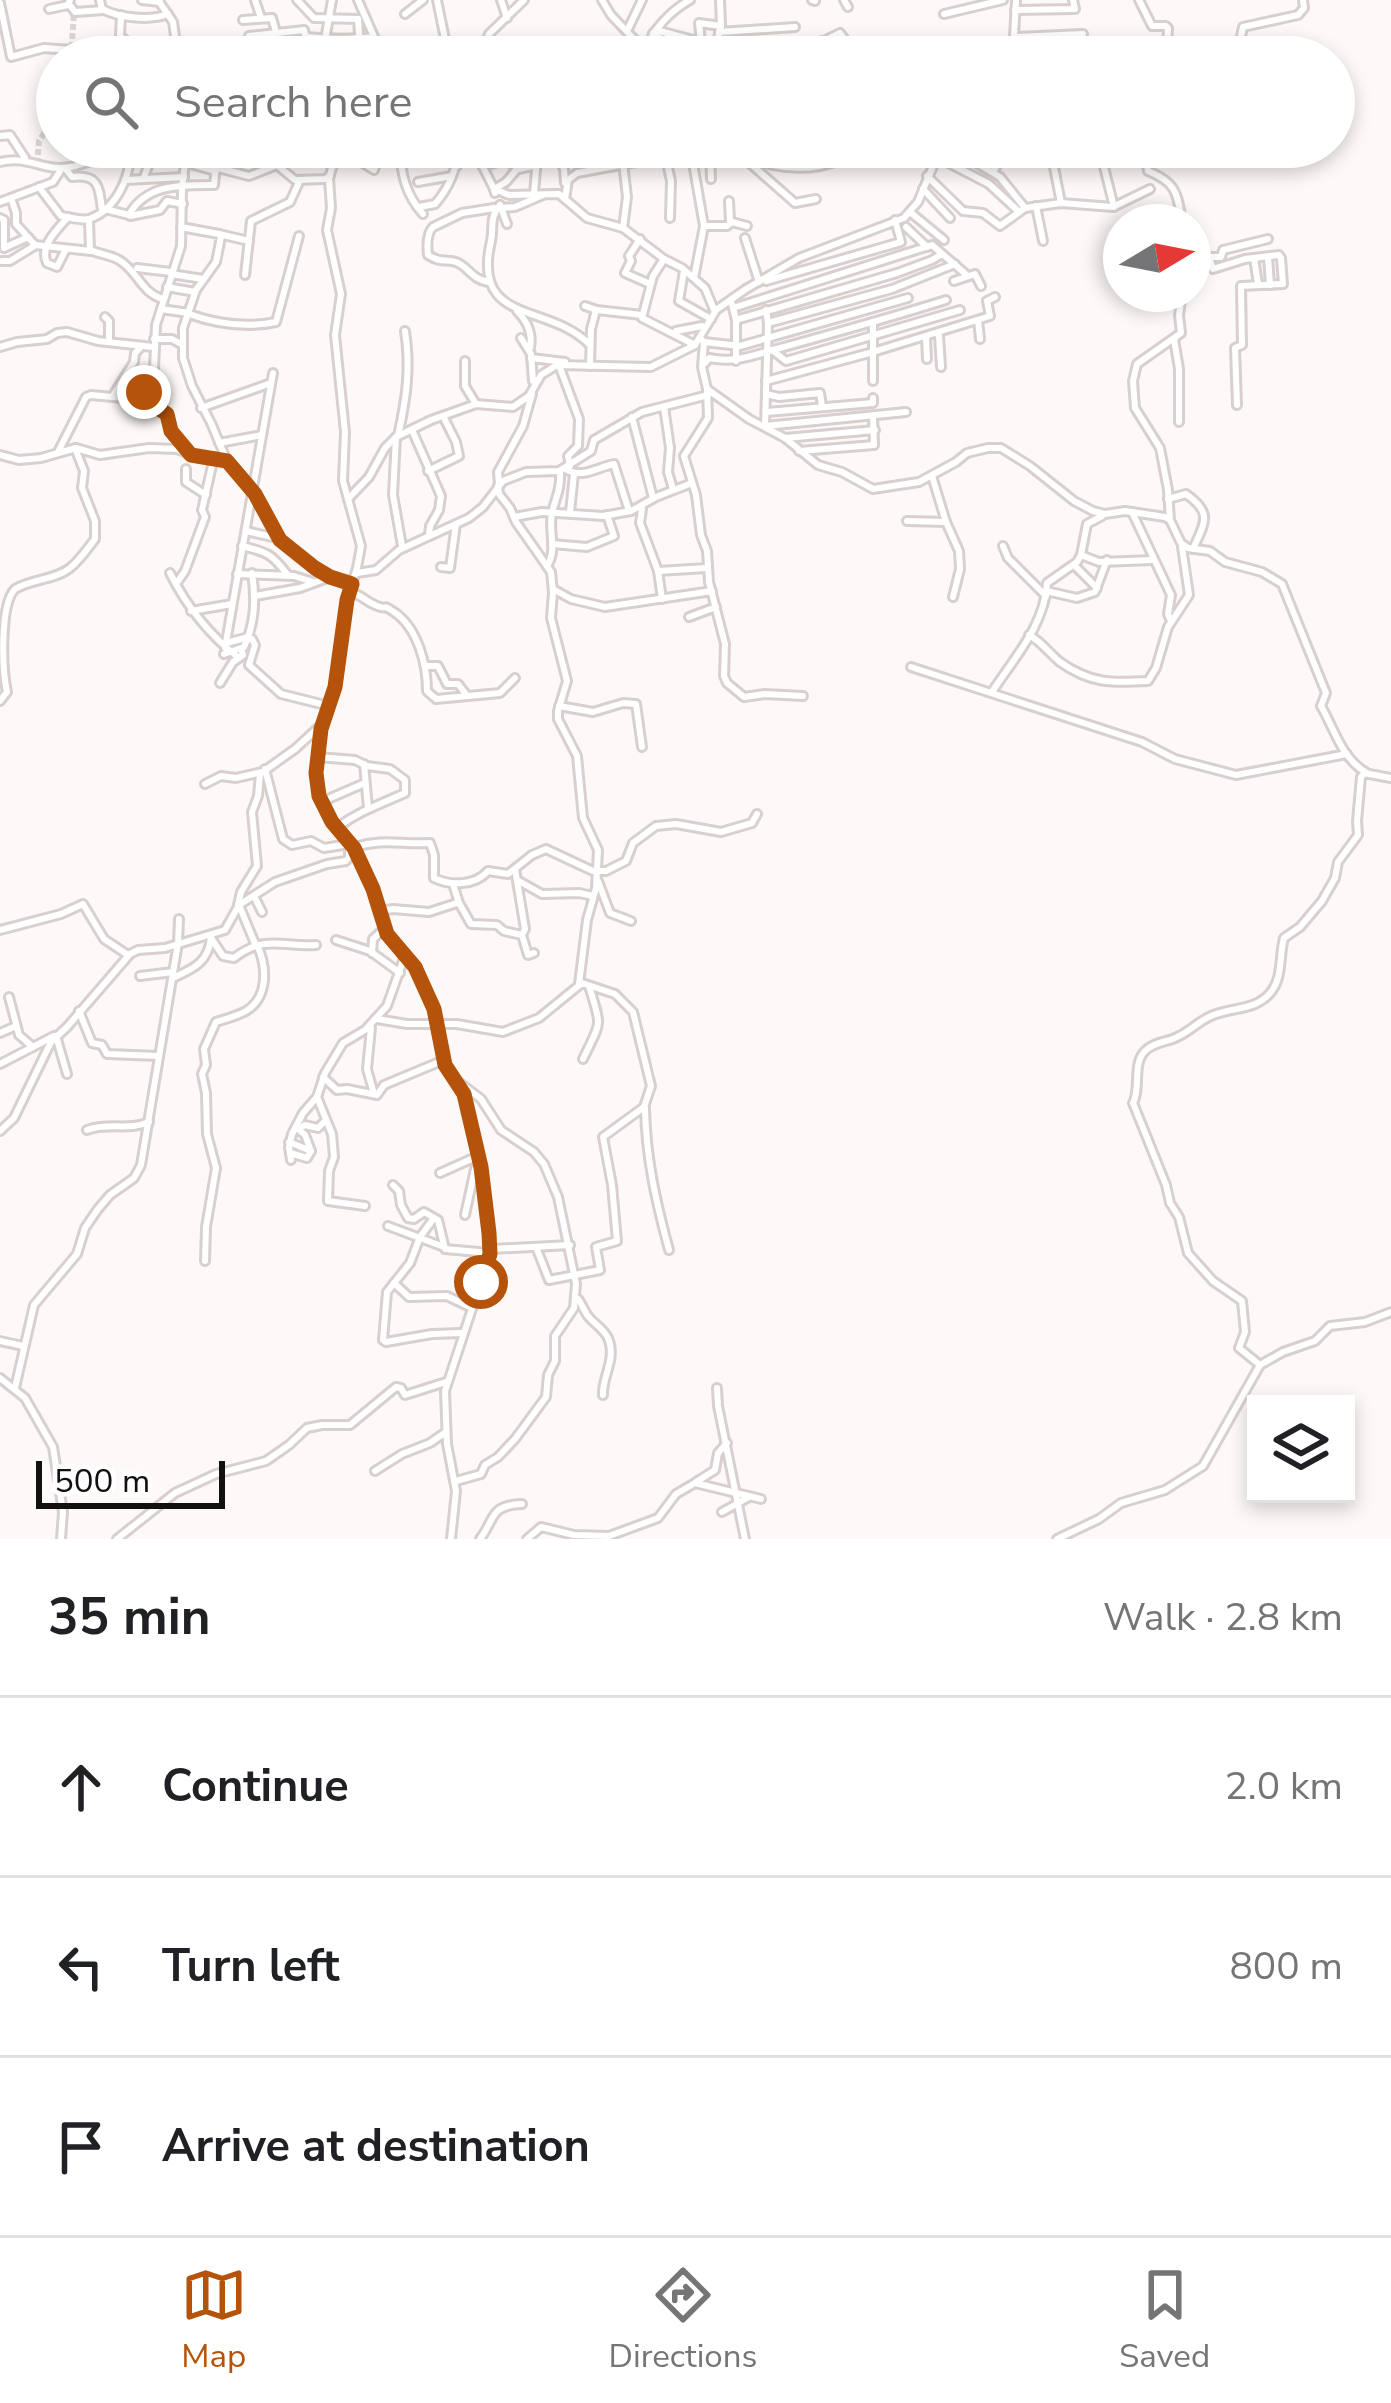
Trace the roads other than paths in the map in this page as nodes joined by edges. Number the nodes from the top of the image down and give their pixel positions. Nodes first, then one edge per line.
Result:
1 (100, 0) edge
2 (142, 0) edge
3 (255, 0) edge
4 (297, 0) edge
5 (332, 0) edge
6 (423, 0) edge
7 (437, 0) edge
8 (501, 0) edge
9 (524, 0) edge
10 (602, 0) edge
11 (642, 0) edge
12 (690, 0) edge
13 (720, 0) edge
14 (1004, 0) edge
15 (1016, 0) edge
16 (1073, 0) edge
17 (1139, 0) edge
18 (1303, 0) edge
19 (159, 1) edge
20 (671, 1) edge
21 (70, 2) edge
22 (358, 2) edge
23 (0, 3) edge
24 (49, 9) dead end
25 (676, 10) junction
26 (1015, 10) junction
27 (112, 13) junction
28 (168, 14) junction
29 (404, 14) dead end
30 (944, 14) dead end
31 (261, 18) junction
32 (507, 18) junction
33 (328, 19) junction
34 (358, 19) junction
35 (243, 20) dead end
36 (795, 27) dead end
37 (720, 29) junction
38 (627, 31) junction
39 (274, 32) junction
40 (654, 32) junction
41 (1083, 34) dead end
42 (122, 36) edge
43 (175, 36) edge
44 (249, 36) dead end
45 (271, 36) edge
46 (305, 36) edge
47 (326, 36) edge
48 (365, 36) edge
49 (366, 36) edge
50 (444, 36) edge
51 (487, 36) edge
52 (632, 36) edge
53 (652, 36) edge
54 (659, 36) edge
55 (697, 36) edge
56 (718, 36) edge
57 (1014, 36) edge
58 (1037, 36) edge
59 (1168, 36) edge
60 (1241, 36) edge
61 (36, 50) edge
62 (0, 136) edge
63 (27, 161) junction
64 (0, 162) edge
65 (36, 163) edge
66 (63, 168) joint
67 (129, 168) edge
68 (147, 168) edge
69 (186, 168) edge
70 (216, 168) joint
71 (269, 168) edge
72 (281, 168) edge
73 (333, 168) edge
74 (401, 168) edge
75 (456, 168) edge
76 (484, 168) edge
77 (537, 168) edge
78 (564, 168) edge
79 (601, 168) edge
80 (619, 168) edge
81 (667, 168) edge
82 (694, 168) edge
83 (710, 168) edge
84 (755, 168) edge
85 (805, 168) edge
86 (812, 168) edge
87 (930, 168) edge
88 (958, 168) edge
89 (987, 168) edge
90 (996, 168) edge
91 (1054, 168) edge
92 (1103, 168) edge
93 (1148, 168) edge
94 (517, 169) edge
95 (592, 170) joint
96 (994, 172) junction
97 (330, 176) junction
98 (452, 176) junction
99 (927, 176) junction
100 (143, 178) junction
101 (711, 179) dead end
102 (125, 180) junction
103 (300, 180) junction
104 (183, 181) junction
105 (418, 182) dead end
106 (40, 187) junction
107 (566, 187) junction
108 (923, 189) junction
109 (1150, 189) dead end
110 (494, 190) junction
111 (534, 193) junction
112 (546, 193) junction
113 (11, 198) junction
114 (565, 199) junction
115 (816, 199) dead end
116 (729, 201) dead end
117 (0, 202) edge
118 (1061, 202) junction
119 (183, 204) junction
120 (1113, 204) edge
121 (1120, 204) edge
122 (1179, 204) edge
123 (1036, 206) junction
124 (1103, 206) edge
125 (500, 207) junction
126 (1022, 209) junction
127 (104, 210) junction
128 (910, 212) junction
129 (128, 215) junction
130 (69, 217) junction
131 (0, 218) edge
132 (90, 218) junction
133 (670, 218) dead end
134 (950, 218) dead end
135 (895, 220) junction
136 (730, 223) junction
137 (507, 224) dead end
138 (704, 226) junction
139 (747, 226) dead end
140 (181, 227) junction
141 (906, 227) dead end
142 (623, 228) junction
143 (219, 234) junction
144 (299, 236) dead end
145 (28, 237) junction
146 (745, 238) dead end
147 (640, 239) junction
148 (1268, 239) dead end
149 (944, 240) dead end
150 (248, 241) junction
151 (1043, 241) dead end
152 (41, 245) junction
153 (928, 247) junction
154 (66, 249) junction
155 (91, 251) junction
156 (942, 254) junction
157 (1211, 258) edge
158 (1254, 258) junction
159 (664, 259) junction
160 (2, 261) edge
161 (955, 264) junction
162 (1211, 264) edge
163 (137, 268) dead end
164 (684, 271) junction
165 (171, 273) junction
166 (245, 274) dead end
167 (968, 276) junction
168 (694, 278) junction
169 (203, 279) junction
170 (760, 281) junction
171 (955, 281) dead end
172 (488, 282) junction
173 (650, 284) junction
174 (1258, 285) junction
175 (981, 286) dead end
176 (167, 287) junction
177 (195, 292) junction
178 (873, 295) junction
179 (995, 297) dead end
180 (908, 298) dead end
181 (164, 299) junction
182 (946, 300) dead end
183 (732, 304) junction
184 (585, 306) dead end
185 (161, 309) junction
186 (514, 309) junction
187 (874, 309) junction
188 (596, 310) junction
189 (766, 310) junction
190 (960, 310) dead end
191 (1179, 312) edge
192 (189, 313) junction
193 (642, 314) junction
194 (105, 317) dead end
195 (709, 320) junction
196 (736, 320) junction
197 (978, 320) junction
198 (768, 323) junction
199 (873, 323) junction
200 (920, 323) junction
201 (405, 331) dead end
202 (672, 332) junction
203 (930, 335) junction
204 (873, 337) junction
205 (521, 338) dead end
206 (768, 338) junction
207 (980, 339) dead end
208 (1174, 339) junction
209 (109, 341) junction
210 (698, 342) junction
211 (154, 343) junction
212 (181, 344) junction
213 (590, 345) junction
214 (142, 346) junction
215 (736, 346) junction
216 (0, 347) edge
217 (769, 351) junction
218 (873, 352) junction
219 (531, 355) junction
220 (927, 359) dead end
221 (465, 361) dead end
222 (736, 361) junction
223 (564, 364) junction
224 (590, 366) junction
225 (702, 367) junction
226 (941, 368) dead end
227 (766, 381) junction
228 (873, 381) dead end
229 (533, 388) junction
230 (707, 392) junction
231 (766, 394) junction
232 (112, 397) junction
233 (141, 397) junction
234 (873, 398) dead end
235 (476, 404) junction
236 (848, 404) junction
237 (1237, 405) dead end
238 (664, 406) junction
239 (822, 406) junction
240 (201, 408) junction
241 (766, 412) junction
242 (906, 412) dead end
243 (443, 416) junction
244 (873, 416) junction
245 (632, 417) junction
246 (858, 418) junction
247 (1179, 422) dead end
248 (765, 425) junction
249 (871, 428) junction
250 (412, 430) junction
251 (262, 435) junction
252 (397, 436) junction
253 (785, 438) junction
254 (219, 443) junction
255 (75, 448) junction
256 (799, 451) junction
257 (57, 454) junction
258 (0, 455) edge
259 (191, 455) junction
260 (214, 457) junction
261 (380, 459) junction
262 (227, 461) junction
263 (186, 469) dead end
264 (569, 469) junction
265 (428, 471) junction
266 (394, 476) junction
267 (932, 476) junction
268 (692, 483) junction
269 (498, 485) junction
270 (251, 490) junction
271 (673, 490) junction
272 (206, 495) junction
273 (347, 497) junction
274 (653, 498) junction
275 (1168, 499) junction
276 (644, 506) junction
277 (1090, 509) junction
278 (553, 512) junction
279 (570, 512) junction
280 (629, 512) junction
281 (1132, 512) junction
282 (1105, 514) junction
283 (607, 515) junction
284 (514, 517) junction
285 (907, 520) dead end
286 (1169, 520) junction
287 (946, 522) junction
288 (456, 524) junction
289 (1087, 524) junction
290 (244, 532) junction
291 (429, 535) junction
292 (278, 538) junction
293 (1181, 543) junction
294 (552, 544) junction
295 (242, 546) junction
296 (1003, 546) dead end
297 (402, 548) junction
298 (1193, 549) junction
299 (1081, 555) junction
300 (1107, 560) junction
301 (1154, 560) junction
302 (547, 566) junction
303 (1074, 566) junction
304 (441, 567) dead end
305 (707, 568) junction
306 (658, 571) junction
307 (170, 572) dead end
308 (252, 573) junction
309 (237, 574) junction
310 (356, 574) junction
311 (289, 576) junction
312 (330, 577) junction
313 (313, 583) junction
314 (176, 584) junction
315 (351, 588) junction
316 (553, 589) junction
317 (1098, 589) junction
318 (712, 591) junction
319 (234, 593) junction
320 (1046, 593) junction
321 (255, 595) junction
322 (953, 597) dead end
323 (662, 599) junction
324 (232, 604) junction
325 (716, 607) junction
326 (191, 611) junction
327 (689, 617) dead end
328 (1171, 621) junction
329 (1029, 635) junction
330 (248, 638) junction
331 (231, 650) junction
332 (427, 666) junction
333 (911, 668) dead end
334 (515, 678) dead end
335 (220, 683) dead end
336 (992, 692) junction
337 (469, 695) junction
338 (803, 696) dead end
339 (0, 701) edge
340 (329, 706) junction
341 (559, 706) junction
342 (322, 725) junction
343 (642, 747) dead end
344 (1347, 754) junction
345 (318, 757) junction
346 (364, 764) junction
347 (263, 771) junction
348 (1362, 772) junction
349 (1391, 778) edge
350 (365, 783) junction
351 (205, 784) dead end
352 (320, 802) junction
353 (368, 808) junction
354 (758, 814) dead end
355 (337, 828) junction
356 (351, 844) junction
357 (515, 868) junction
358 (597, 875) junction
359 (517, 880) junction
360 (453, 884) junction
361 (254, 896) junction
362 (593, 896) junction
363 (459, 903) junction
364 (238, 906) junction
365 (379, 911) junction
366 (262, 912) dead end
367 (179, 919) dead end
368 (631, 921) dead end
369 (385, 928) junction
370 (0, 930) edge
371 (522, 935) junction
372 (211, 936) junction
373 (336, 940) dead end
374 (178, 944) junction
375 (257, 945) junction
376 (316, 945) dead end
377 (534, 952) dead end
378 (372, 953) junction
379 (404, 954) junction
380 (128, 955) junction
381 (400, 973) junction
382 (173, 975) junction
383 (140, 976) dead end
384 (579, 985) junction
385 (589, 986) junction
386 (8, 997) dead end
387 (79, 1011) junction
388 (374, 1022) junction
389 (437, 1023) junction
390 (16, 1026) junction
391 (0, 1033) edge
392 (57, 1036) junction
393 (33, 1047) junction
394 (159, 1056) junction
395 (583, 1058) dead end
396 (443, 1060) junction
397 (0, 1064) edge
398 (67, 1074) dead end
399 (323, 1077) junction
400 (456, 1081) junction
401 (374, 1094) junction
402 (316, 1097) junction
403 (645, 1105) junction
404 (325, 1121) junction
405 (149, 1122) junction
406 (297, 1128) junction
407 (0, 1130) edge
408 (87, 1130) dead end
409 (289, 1142) junction
410 (310, 1151) junction
411 (479, 1161) junction
412 (440, 1173) dead end
413 (393, 1185) dead end
414 (365, 1206) dead end
415 (464, 1214) dead end
416 (434, 1218) junction
417 (388, 1226) dead end
418 (420, 1237) junction
419 (570, 1245) junction
420 (444, 1247) junction
421 (536, 1247) junction
422 (669, 1250) dead end
423 (490, 1251) junction
424 (205, 1261) dead end
425 (575, 1275) junction
426 (394, 1282) junction
427 (576, 1296) junction
428 (472, 1308) junction
429 (1391, 1312) edge
430 (462, 1333) junction
431 (0, 1341) edge
432 (23, 1346) junction
433 (1260, 1365) junction
434 (0, 1378) edge
435 (446, 1382) junction
436 (15, 1388) junction
437 (717, 1388) dead end
438 (603, 1395) dead end
439 (446, 1432) junction
440 (727, 1443) junction
441 (375, 1471) dead end
442 (454, 1482) junction
443 (693, 1483) junction
444 (736, 1493) junction
445 (749, 1497) junction
446 (761, 1499) dead end
447 (522, 1504) dead end
448 (738, 1504) junction
449 (722, 1512) dead end
450 (61, 1539) edge
451 (117, 1539) edge
452 (451, 1539) edge
453 (479, 1539) edge
454 (527, 1539) edge
455 (745, 1539) edge
456 (1057, 1539) edge

1 - 27 street
2 - 19 street
3 - 31 street
4 - 33 street
5 - 33 street
6 - 29 street
7 - 50 street
8 - 32 street
9 - 32 street
10 - 38 street
11 - 38 street
12 - 25 street
13 - 37 street
14 - 30 street
15 - 26 street
16 - 26 street
17 - 59 street
18 - 60 street
19 - 28 street
20 - 25 street
21 - 24 street
21 - 27 street
22 - 34 street
22 - 49 street
23 - 61 street
25 - 40 street
26 - 57 street
27 - 28 street
27 - 42 street
28 - 43 street
31 - 35 street
31 - 39 street
32 - 51 street
33 - 34 street
33 - 47 street
34 - 48 street
36 - 37 street
37 - 55 street
37 - 56 street
38 - 52 street
39 - 44 street
39 - 45 street
39 - 46 street
40 - 53 street
40 - 54 street
41 - 58 street
62 - 63 street
63 - 64 street
63 - 65 street
66 - 106 street
66 - 127 street
67 - 102 street
68 - 100 street
69 - 104 street
70 - 71 street
70 - 104 street
72 - 103 street
73 - 97 street
74 - 98 street
75 - 98 street
76 - 110 street
77 - 111 street
78 - 107 street
79 - 95 street
80 - 142 street
81 - 133 street
82 - 138 street
83 - 101 street
84 - 115 street
85 - 86 street
87 - 99 street
88 - 126 street
89 - 96 street
90 - 96 street
91 - 118 street
92 - 120 street
93 - 122 street
94 - 110 street
95 - 107 street
96 - 126 street
97 - 103 street
97 - 273 street
98 - 105 street
99 - 108 street
99 - 126 street
100 - 102 street
100 - 104 street
102 - 127 street
103 - 150 street
104 - 119 street
104 - 129 street
106 - 113 street
106 - 130 street
107 - 114 street
108 - 128 street
108 - 134 street
109 - 121 street
110 - 111 street
110 - 125 street
111 - 112 street
112 - 114 street
112 - 125 street
113 - 117 street
113 - 145 street
114 - 142 street
116 - 136 street
118 - 123 street
118 - 124 street
119 - 129 street
119 - 140 street
123 - 126 street
123 - 151 street
125 - 137 street
125 - 172 street
125 - 172 street
127 - 129 street
127 - 132 street
128 - 135 street
128 - 149 street
130 - 132 street
130 - 152 street
131 - 145 street
132 - 155 street
135 - 170 street
135 - 170 street
136 - 138 street
136 - 139 street
138 - 168 street
140 - 143 street
140 - 165 street
141 - 153 street
142 - 147 street
143 - 150 street
143 - 169 street
144 - 192 street
145 - 152 street
146 - 170 street
147 - 159 street
147 - 173 street
148 - 157 street
150 - 166 street
152 - 154 street
152 - 154 street
152 - 160 street
153 - 156 street
153 - 183 street
154 - 155 street
155 - 181 street
156 - 161 street
156 - 189 street
158 - 162 street
158 - 174 street
158 - 174 street
159 - 164 street
159 - 173 street
161 - 167 street
161 - 178 street
163 - 165 street
164 - 168 street
164 - 195 street
165 - 169 street
165 - 176 street
167 - 171 street
167 - 175 street
168 - 195 street
169 - 177 street
170 - 183 street
172 - 186 street
173 - 193 street
174 - 237 street
176 - 177 street
176 - 181 street
177 - 192 street
178 - 187 street
178 - 198 street
179 - 197 street
180 - 187 street
181 - 185 street
182 - 199 street
183 - 195 street
183 - 196 street
184 - 188 street
185 - 192 street
185 - 211 street
186 - 213 street
186 - 219 street
187 - 199 street
187 - 206 street
188 - 193 street
188 - 213 street
189 - 196 street
189 - 198 street
190 - 200 street
191 - 208 street
192 - 212 street
193 - 202 street
194 - 209 street
195 - 202 street
195 - 210 street
196 - 215 street
197 - 203 street
197 - 207 street
198 - 206 street
199 - 204 street
199 - 217 street
200 - 203 street
200 - 204 street
201 - 252 street
202 - 210 street
203 - 218 street
203 - 220 street
203 - 226 street
204 - 217 street
204 - 218 street
205 - 219 street
206 - 215 street
206 - 217 street
208 - 247 street
208 - 275 street
209 - 214 street
209 - 216 street
210 - 215 street
210 - 224 street
210 - 225 street
211 - 212 street
211 - 214 street
211 - 233 street
212 - 240 street
213 - 224 street
214 - 232 street
215 - 222 street
217 - 222 street
217 - 227 street
218 - 227 street
218 - 228 street
219 - 223 street
219 - 229 street
221 - 235 street
222 - 225 street
223 - 224 street
223 - 229 street
223 - 264 street
225 - 230 street
227 - 231 street
229 - 235 street
229 - 269 street
230 - 238 street
230 - 248 street
230 - 268 street
231 - 239 street
231 - 241 street
232 - 233 street
232 - 257 street
233 - 259 street
234 - 236 street
235 - 243 street
236 - 239 street
236 - 246 street
238 - 245 street
238 - 271 street
239 - 241 street
240 - 251 street
240 - 254 street
241 - 248 street
242 - 244 street
243 - 250 street
243 - 265 street
244 - 246 street
244 - 249 street
245 - 264 street
245 - 274 street
246 - 248 street
246 - 249 street
248 - 253 street
249 - 253 street
249 - 256 street
250 - 252 street
250 - 265 street
251 - 254 street
251 - 270 street
252 - 261 street
252 - 266 street
253 - 256 street
254 - 262 street
255 - 257 street
255 - 259 street
255 - 339 street
256 - 267 street
257 - 258 street
259 - 260 street
260 - 262 street
260 - 272 street
261 - 266 street
261 - 273 street
262 - 270 street
263 - 272 street
264 - 269 street
264 - 278 street
264 - 279 street
264 - 280 street
265 - 291 street
266 - 297 street
267 - 277 street
267 - 287 street
268 - 271 street
268 - 305 street
269 - 284 street
269 - 288 street
270 - 290 street
270 - 292 street
271 - 274 street
272 - 314 street
273 - 310 street
274 - 276 street
275 - 286 street
275 - 298 street
276 - 280 street
276 - 306 street
277 - 282 street
277 - 289 street
278 - 279 street
278 - 284 street
278 - 294 street
279 - 283 street
280 - 283 street
281 - 282 street
281 - 286 street
281 - 301 street
282 - 289 street
283 - 294 street
284 - 302 street
285 - 287 street
286 - 293 street
287 - 322 street
288 - 291 street
288 - 304 street
289 - 299 street
290 - 292 street
290 - 295 street
291 - 297 street
292 - 312 street
293 - 298 street
293 - 328 street
294 - 302 street
295 - 309 street
295 - 311 street
296 - 320 street
297 - 310 street
298 - 344 street
299 - 300 street
299 - 303 street
300 - 301 street
300 - 317 street
301 - 328 street
302 - 316 street
303 - 317 street
303 - 320 street
305 - 306 street
305 - 318 street
306 - 323 street
307 - 314 street
308 - 309 street
308 - 311 street
308 - 321 street
309 - 319 street
310 - 315 street
311 - 313 street
312 - 313 street
312 - 315 street
313 - 321 street
314 - 326 street
315 - 332 street
315 - 340 street
316 - 323 street
316 - 341 street
317 - 320 street
318 - 323 street
318 - 325 street
319 - 321 street
319 - 324 street
320 - 329 street
321 - 330 street
324 - 326 street
324 - 331 street
325 - 327 street
325 - 338 street
326 - 331 street
328 - 329 street
329 - 336 street
330 - 331 street
330 - 331 street
330 - 340 street
331 - 335 street
332 - 337 street
332 - 337 street
333 - 336 street
334 - 337 street
336 - 344 street
340 - 342 street
341 - 343 street
341 - 358 street
342 - 345 street
342 - 347 street
344 - 348 street
345 - 346 street
345 - 352 street
346 - 350 street
346 - 353 street
347 - 351 street
347 - 356 street
347 - 364 street
348 - 349 street
348 - 433 street
350 - 352 street
350 - 353 street
352 - 355 street
353 - 355 street
354 - 358 street
355 - 356 street
356 - 360 street
356 - 361 street
356 - 365 street
357 - 358 street
357 - 359 street
357 - 360 street
358 - 362 street
358 - 368 street
359 - 362 street
359 - 371 street
360 - 363 street
361 - 364 street
361 - 366 street
362 - 384 street
363 - 365 street
363 - 371 street
364 - 372 street
364 - 375 street
365 - 369 street
367 - 374 street
369 - 378 street
369 - 379 street
370 - 380 street
371 - 377 street
372 - 374 street
372 - 375 street
372 - 382 street
373 - 378 street
374 - 380 street
374 - 382 street
375 - 376 street
375 - 424 street
378 - 381 street
379 - 381 street
379 - 389 street
380 - 387 street
381 - 388 street
382 - 383 street
382 - 394 street
384 - 385 street
384 - 389 street
385 - 395 street
385 - 403 street
386 - 390 street
387 - 392 street
387 - 394 street
388 - 389 street
388 - 399 street
388 - 401 street
389 - 396 street
390 - 391 street
390 - 393 street
392 - 393 street
392 - 398 street
392 - 407 street
393 - 397 street
394 - 405 street
396 - 400 street
396 - 401 street
399 - 401 street
399 - 402 street
400 - 411 street
400 - 419 street
402 - 404 street
402 - 406 street
403 - 422 street
403 - 425 street
404 - 406 street
404 - 414 street
405 - 408 street
405 - 432 street
406 - 409 street
406 - 410 street
409 - 410 street
409 - 410 street
411 - 412 street
411 - 415 street
411 - 423 street
413 - 416 street
416 - 418 street
416 - 420 street
417 - 418 street
418 - 420 street
418 - 426 street
419 - 421 street
419 - 425 street
420 - 423 street
421 - 423 street
421 - 425 street
423 - 428 street
425 - 427 street
426 - 428 street
426 - 430 street
427 - 438 street
427 - 442 street
428 - 430 street
429 - 433 street
430 - 435 street
431 - 432 street
432 - 436 street
433 - 456 street
434 - 436 street
435 - 439 street
435 - 451 street
436 - 450 street
437 - 440 street
439 - 441 street
439 - 442 street
440 - 443 street
440 - 444 street
442 - 452 street
443 - 444 street
443 - 454 street
444 - 445 street
444 - 448 street
445 - 446 street
445 - 448 street
447 - 453 street
448 - 449 street
448 - 455 street

